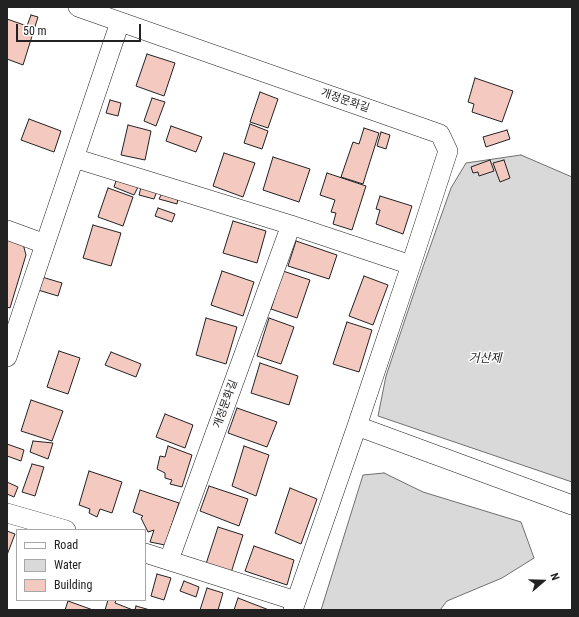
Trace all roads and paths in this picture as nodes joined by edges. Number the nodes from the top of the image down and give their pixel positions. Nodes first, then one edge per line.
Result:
1 (78, 7) edge
2 (120, 22) junction
3 (74, 158) junction
4 (290, 225) junction
5 (7, 230) edge
6 (45, 244) junction
7 (412, 265) junction
8 (13, 322) edge
9 (7, 357) edge
10 (357, 426) junction
11 (572, 505) edge
12 (7, 513) edge
13 (63, 529) edge
14 (146, 553) edge
15 (169, 560) junction
16 (294, 606) edge

1 - 2 street, 개정문화길
2 - 3 street
2 - 7 street, 개정문화길
3 - 4 street
3 - 6 street
4 - 7 street
4 - 15 street, 개정문화길
5 - 6 street
6 - 8 street
7 - 10 street, 개정문화길
8 - 9 street
10 - 11 street
10 - 16 street, 개정문화길
12 - 13 street
14 - 15 street, 개정문화길
15 - 16 street, 개정문화길

